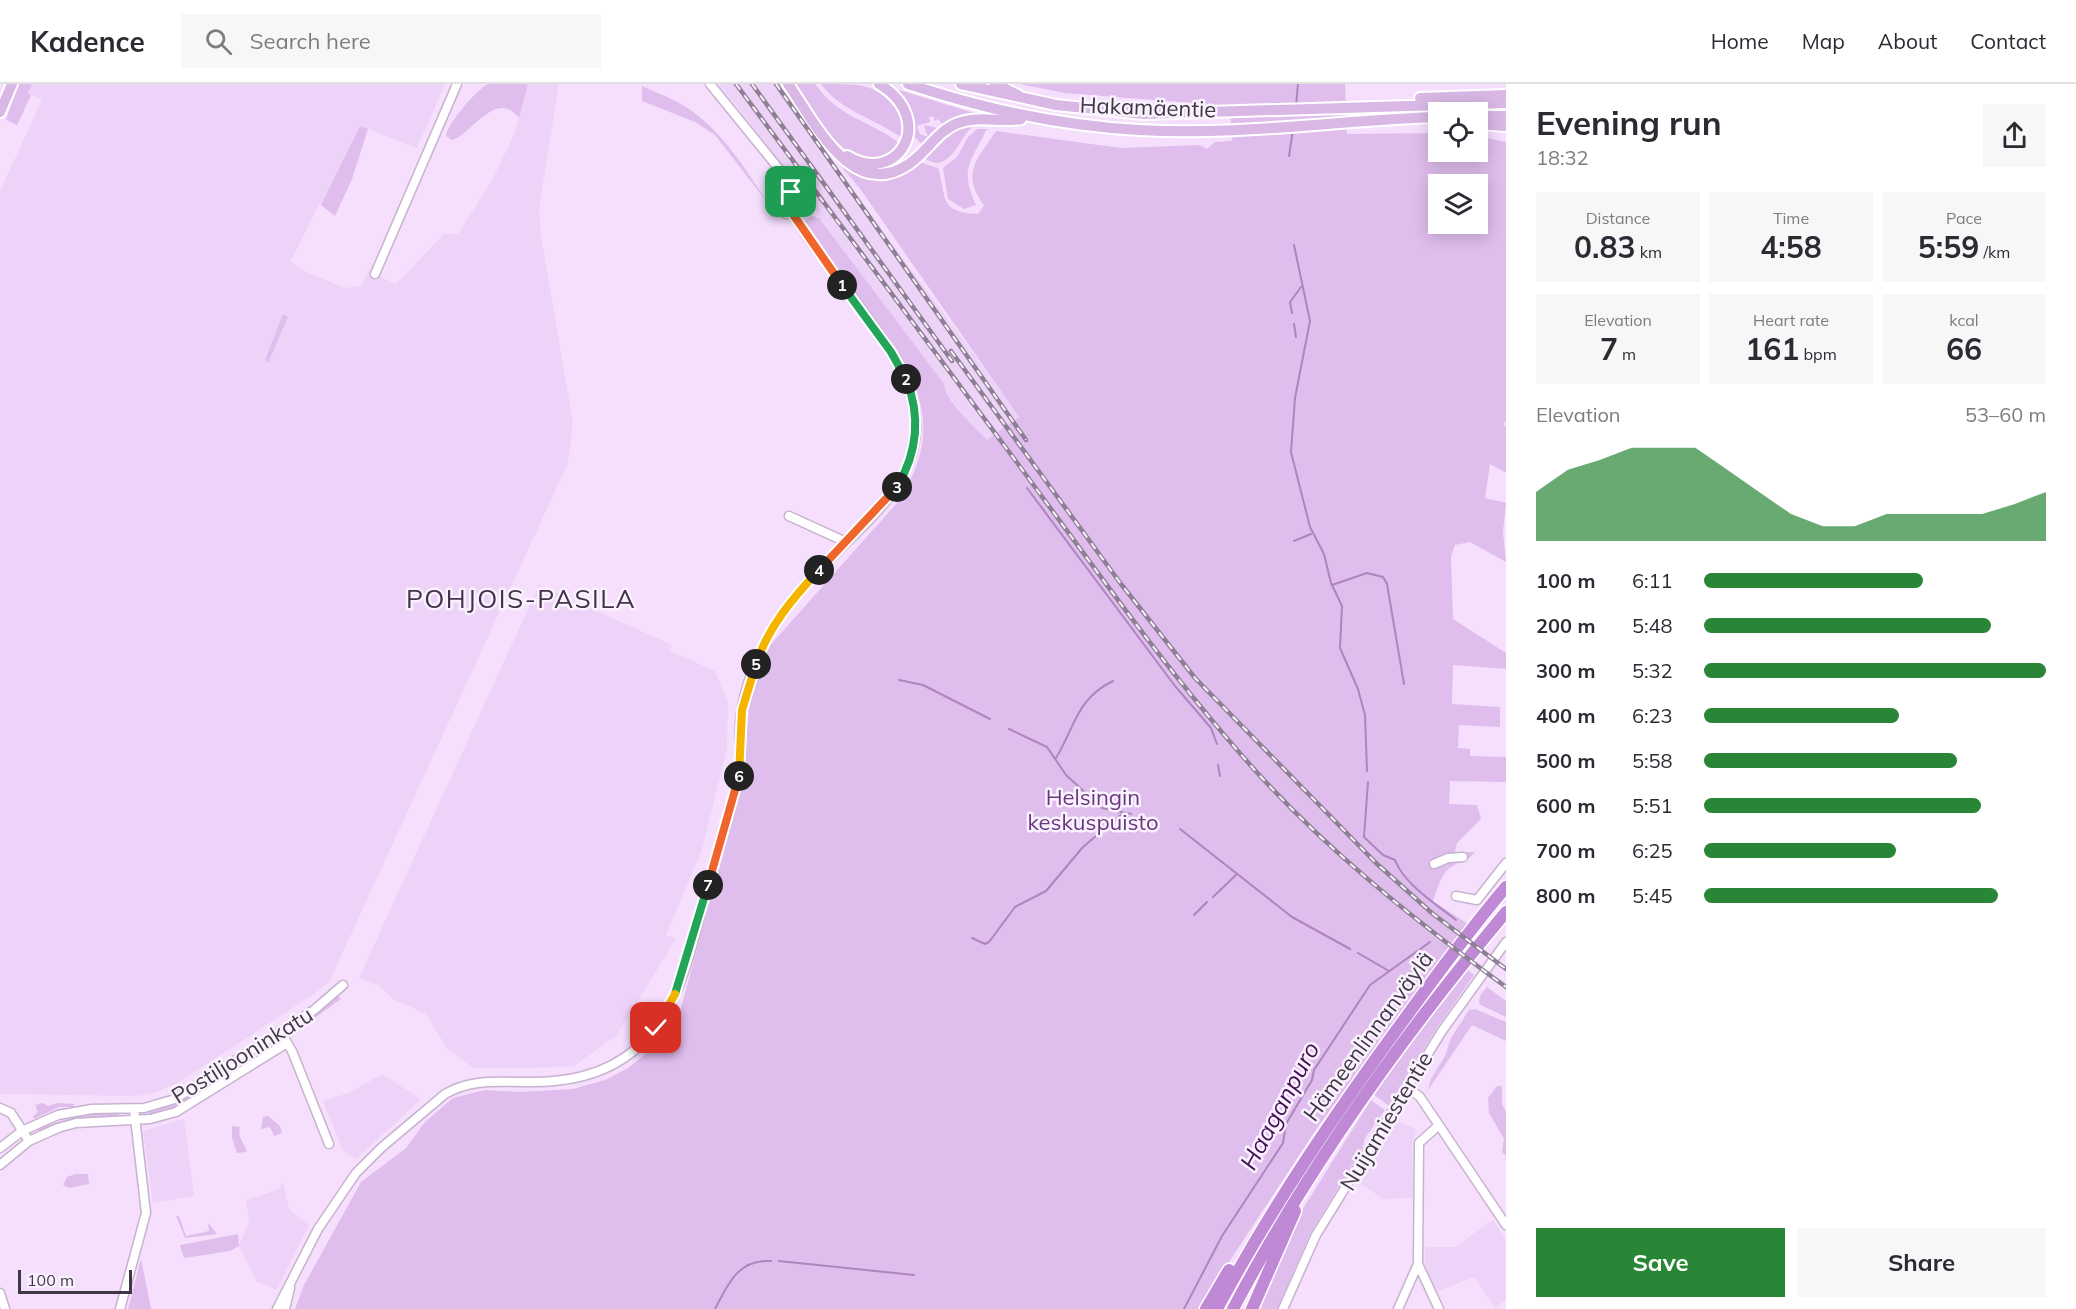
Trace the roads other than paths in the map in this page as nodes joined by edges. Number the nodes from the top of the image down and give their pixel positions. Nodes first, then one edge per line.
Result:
1 (12, 84) edge
2 (457, 84) edge
3 (710, 84) edge
4 (788, 84) edge
5 (879, 84) edge
6 (908, 84) edge
7 (961, 84) edge
8 (994, 84) edge
9 (1506, 94) edge
10 (1026, 99) junction
11 (1506, 103) edge
12 (1345, 107) junction
13 (0, 112) edge
14 (1488, 116) edge
15 (1506, 116) edge
16 (1027, 117) junction
17 (1428, 118) edge
18 (1390, 120) junction
19 (1428, 122) edge
20 (1488, 125) edge
21 (1506, 126) edge
22 (825, 136) junction
23 (375, 274) dead end
24 (789, 516) dead end
25 (846, 542) junction
26 (1463, 857) dead end
27 (1506, 863) edge
28 (1434, 864) dead end
29 (1506, 887) edge
30 (1456, 896) dead end
31 (1506, 912) edge
32 (1506, 942) edge
33 (342, 985) dead end
34 (280, 1031) junction
35 (287, 1042) junction
36 (1407, 1087) junction
37 (0, 1108) edge
38 (134, 1109) junction
39 (135, 1121) junction
40 (1439, 1125) junction
41 (22, 1131) junction
42 (28, 1142) junction
43 (329, 1144) dead end
44 (0, 1148) edge
45 (0, 1166) edge
46 (1314, 1171) junction
47 (1505, 1222) edge
48 (1262, 1229) junction
49 (1418, 1264) junction
50 (291, 1284) junction
51 (0, 1293) edge
52 (5, 1309) edge
53 (120, 1309) edge
54 (277, 1309) edge
55 (285, 1309) edge
56 (1206, 1309) edge
57 (1217, 1309) edge
58 (1233, 1309) edge
59 (1252, 1309) edge
60 (1283, 1309) edge
61 (1398, 1309) edge
62 (1438, 1309) edge

1 - 13 main road
2 - 23 street
3 - 25 street
4 - 22 main road
5 - 22 main road
6 - 16 main road, Hakamäentie
7 - 10 main road, Hakamäentie
8 - 10 main road
9 - 12 main road, Hakamäentie
10 - 12 main road, Hakamäentie
11 - 12 main road, Hakamäentie
14 - 15 main road
16 - 18 main road, Hakamäentie
16 - 22 main road
17 - 18 main road, Hakamäentie
18 - 19 main road, Hakamäentie
20 - 21 main road
24 - 25 street
25 - 50 street
26 - 28 street
27 - 30 street
29 - 48 highway, Hämeenlinnanväylä
31 - 46 highway, Hämeenlinnanväylä
32 - 36 street, Nuijamiestentie
33 - 34 street, Postiljooninkatu
34 - 35 street
34 - 38 street, Postiljooninkatu
35 - 39 street, Postiljooninkatu
35 - 43 street
36 - 40 street
36 - 60 street, Nuijamiestentie
37 - 41 street
38 - 39 street
38 - 41 street, Postiljooninkatu
39 - 42 street, Postiljooninkatu
39 - 53 street
40 - 47 street
40 - 49 street
41 - 42 street
41 - 44 street, Postiljooninkatu
42 - 45 street, Postiljooninkatu
46 - 58 highway, Hämeenlinnanväylä
46 - 59 highway
48 - 56 highway
48 - 57 highway, Hämeenlinnanväylä
49 - 61 street
49 - 62 street
50 - 54 street
50 - 55 street
51 - 52 street

